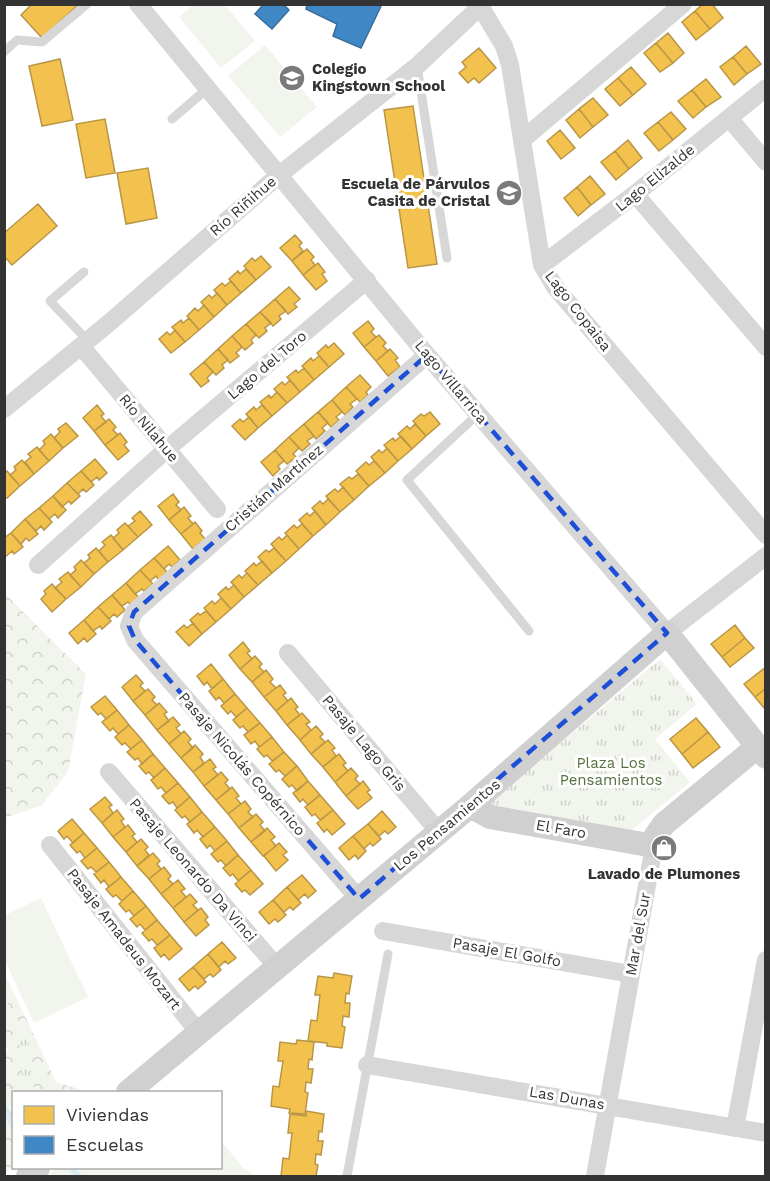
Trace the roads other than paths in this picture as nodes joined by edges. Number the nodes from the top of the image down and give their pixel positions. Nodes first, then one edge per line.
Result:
1 (87, 4) edge
2 (138, 4) edge
3 (683, 4) edge
4 (482, 5) edge
5 (4, 52) edge
6 (417, 66) junction
7 (208, 88) junction
8 (765, 88) edge
9 (729, 118) junction
10 (172, 119) dead end
11 (522, 140) junction
12 (765, 162) edge
13 (279, 175) junction
14 (635, 194) junction
15 (447, 258) dead end
16 (542, 265) junction
17 (84, 273) dead end
18 (368, 280) junction
19 (84, 344) junction
20 (765, 346) edge
21 (427, 355) junction
22 (8, 399) edge
23 (478, 414) junction
24 (167, 449) junction
25 (216, 509) dead end
26 (765, 535) edge
27 (765, 556) edge
28 (38, 565) dead end
29 (129, 626) joint
30 (529, 631) dead end
31 (667, 633) junction
32 (288, 653) dead end
33 (763, 748) edge
34 (109, 772) dead end
35 (470, 806) junction
36 (439, 832) junction
37 (50, 845) dead end
38 (654, 846) junction
39 (359, 899) junction
40 (383, 930) dead end
41 (388, 954) dead end
42 (765, 960) edge
43 (278, 967) junction
44 (631, 974) junction
45 (199, 1033) junction
46 (368, 1065) junction
47 (129, 1091) edge
48 (608, 1105) junction
49 (735, 1128) junction
50 (765, 1133) edge
51 (347, 1176) edge
52 (595, 1176) edge

1 - 5 lane
2 - 7 street, Lago Villarrica
3 - 11 street
4 - 6 street, Río Riñihue
4 - 11 street, Lago Copaisa
6 - 13 street, Río Riñihue
6 - 15 lane
7 - 10 lane
7 - 13 street, Lago Villarrica
8 - 9 street, Lago Elizalde
9 - 12 street
9 - 14 street, Lago Elizalde
11 - 16 street, Lago Copaisa
13 - 18 street, Lago Villarrica
13 - 19 street, Río Riñihue
14 - 16 street, Lago Elizalde
14 - 20 street
16 - 26 street, Lago Copaisa
17 - 19 lane
18 - 21 street, Lago Villarrica
18 - 24 street, Lago del Toro
19 - 22 street, Río Riñihue
19 - 24 street, Río Nilahue
21 - 23 street, Lago Villarrica
21 - 29 street, Cristián Martínez
23 - 30 lane
23 - 31 street, Lago Villarrica
24 - 25 street, Río Nilahue
24 - 28 street, Lago del Toro
27 - 31 street, Los Pensamientos
29 - 39 street, Pasaje Nicolás Copérnico
31 - 33 street, Lago Villarrica
31 - 35 street, Los Pensamientos
32 - 36 street, Pasaje Lago Gris
33 - 38 street, Mar del Sur
34 - 43 street, Pasaje Leonardo Da Vinci
35 - 36 street, Los Pensamientos
35 - 38 street, El Faro
36 - 39 street, Los Pensamientos
37 - 45 street, Pasaje Amadeus Mozart
38 - 44 street, Mar del Sur
39 - 43 street, Los Pensamientos
40 - 44 street, Pasaje El Golfo
41 - 46 lane
42 - 49 street
43 - 45 street, Los Pensamientos
44 - 48 street, Mar del Sur
45 - 47 street, Los Pensamientos
46 - 48 street, Las Dunas
46 - 51 lane
48 - 49 street, Las Dunas
48 - 52 street, Mar del Sur
49 - 50 street, Las Dunas

